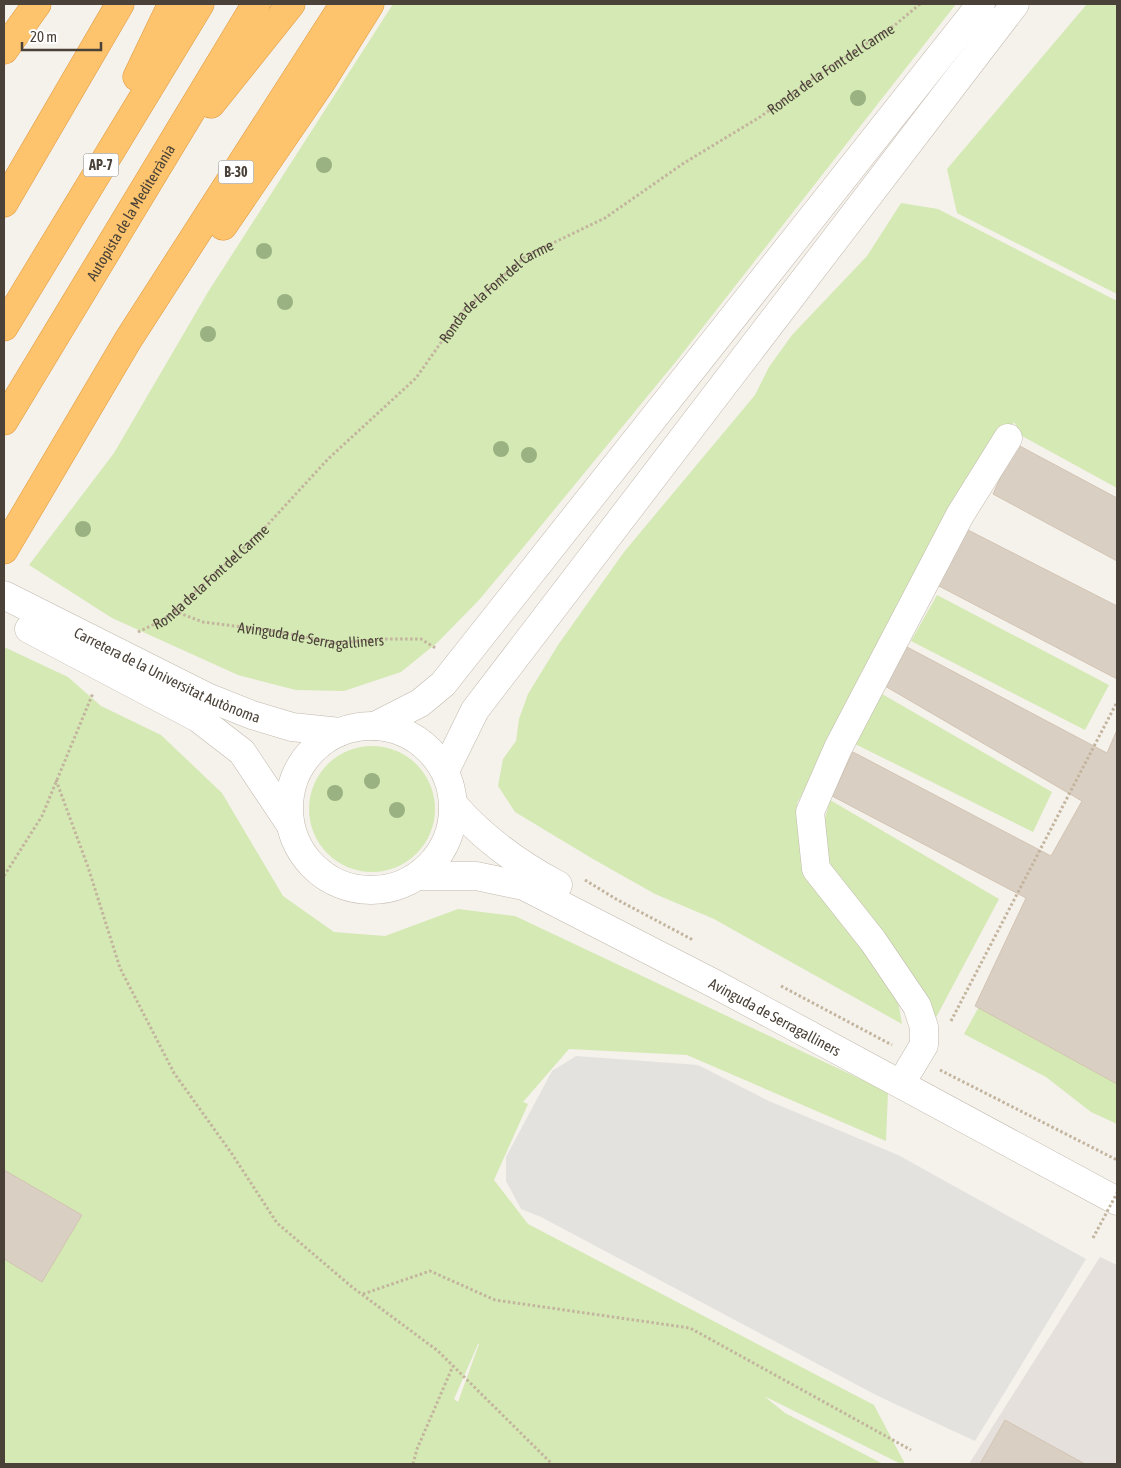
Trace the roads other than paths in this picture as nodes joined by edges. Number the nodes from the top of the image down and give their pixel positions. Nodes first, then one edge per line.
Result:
1 (37, 4) edge
2 (120, 4) edge
3 (172, 4) edge
4 (200, 4) edge
5 (256, 4) edge
6 (292, 4) edge
7 (344, 4) edge
8 (370, 4) edge
9 (981, 4) edge
10 (1015, 4) edge
11 (4, 50) edge
12 (140, 193) junction
13 (4, 203) edge
14 (70, 215) junction
15 (4, 327) edge
16 (128, 340) junction
17 (4, 421) edge
18 (1008, 438) dead end
19 (4, 550) edge
20 (4, 595) edge
21 (4, 616) edge
22 (73, 641) junction
23 (375, 726) junction
24 (340, 732) junction
25 (445, 771) junction
26 (454, 805) junction
27 (290, 824) junction
28 (418, 876) junction
29 (912, 1064) junction
30 (1117, 1183) edge
31 (1117, 1201) edge

1 - 11 highway
2 - 13 highway
3 - 14 highway
4 - 14 highway, AP-7
5 - 12 highway, Autopista de la Mediterrània
6 - 12 highway
7 - 16 highway, B-30
8 - 16 highway
9 - 23 street
10 - 25 street
12 - 17 highway, Autopista de la Mediterrània
14 - 15 highway, AP-7
16 - 19 highway, B-30
18 - 29 street
20 - 22 street, Carretera de la Universitat Autònoma
21 - 22 street, Carretera de la Universitat Autònoma
22 - 24 street, Carretera de la Universitat Autònoma
22 - 27 street, Carretera de la Universitat Autònoma
23 - 24 street
23 - 25 street
24 - 27 street
25 - 26 street
26 - 28 street
26 - 29 street, Avinguda de Serragalliners
27 - 28 street
28 - 31 street, Avinguda de Serragalliners
29 - 30 street, Avinguda de Serragalliners

